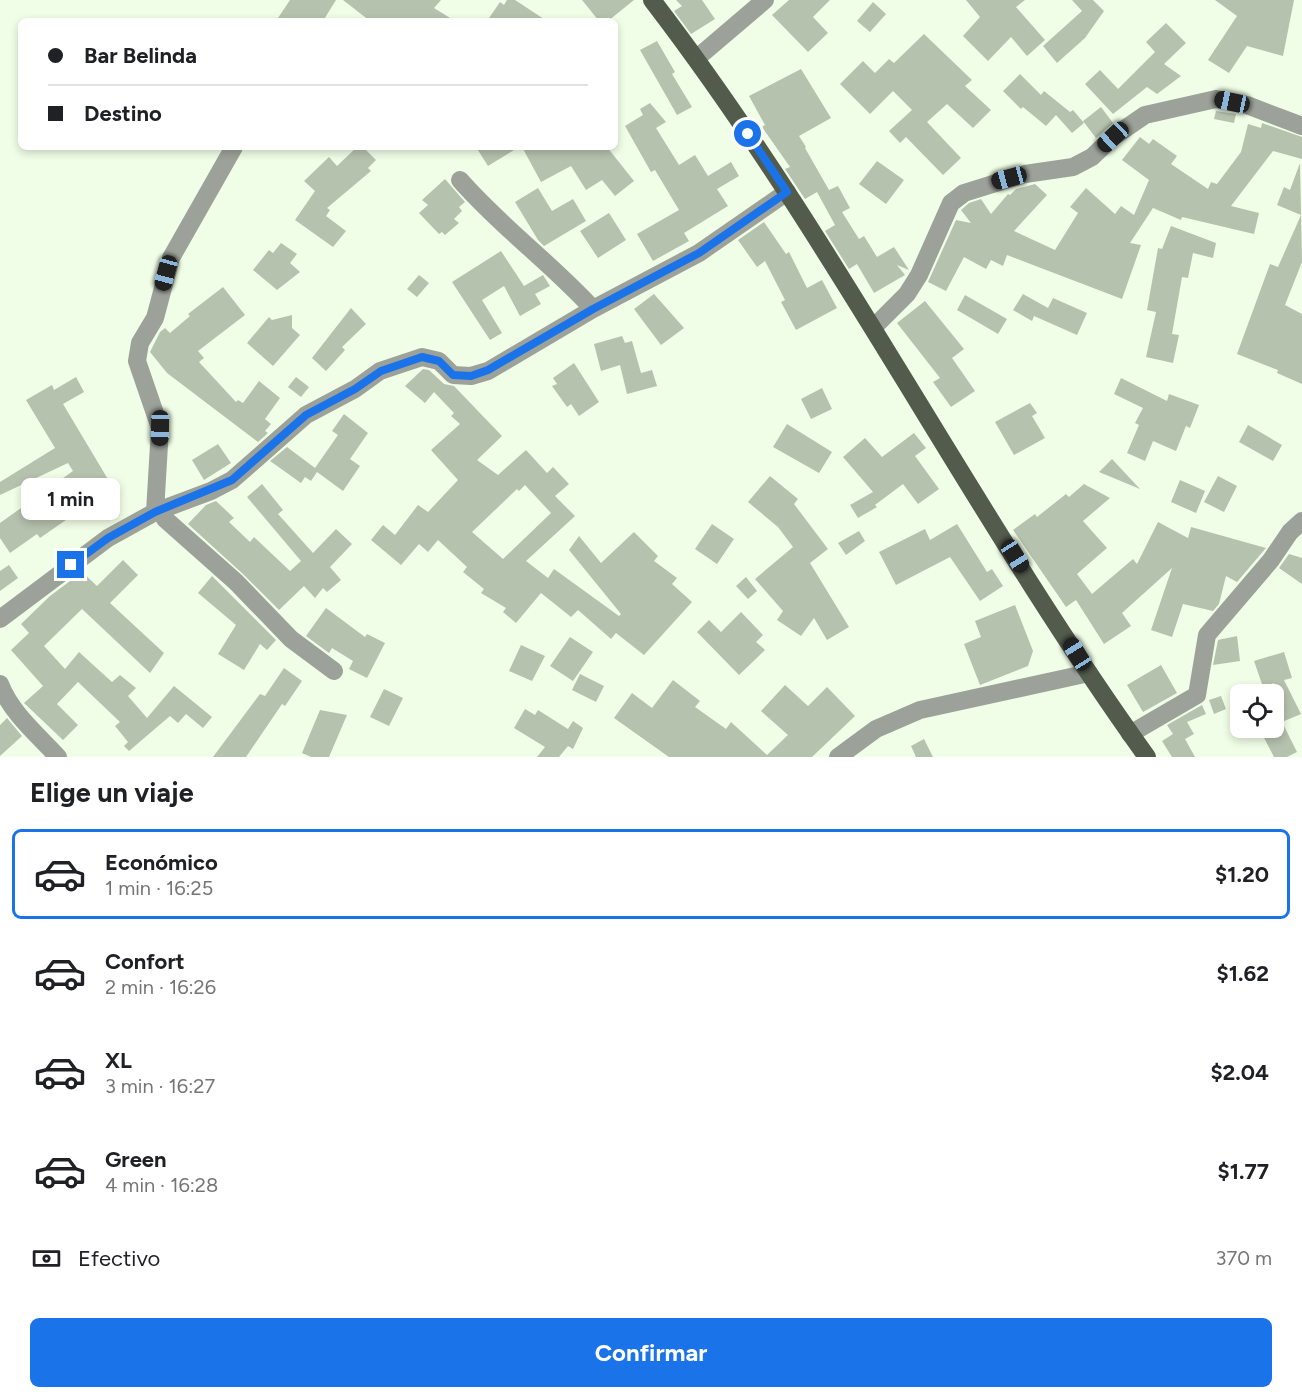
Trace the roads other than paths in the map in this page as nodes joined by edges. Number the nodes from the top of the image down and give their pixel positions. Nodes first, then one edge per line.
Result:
1 (652, 0) edge
2 (765, 0) edge
3 (697, 58) junction
4 (1302, 126) edge
5 (232, 150) edge
6 (460, 180) dead end
7 (787, 192) junction
8 (593, 309) junction
9 (873, 328) junction
10 (160, 511) junction
11 (1302, 521) edge
12 (1, 623) edge
13 (334, 671) dead end
14 (1089, 673) junction
15 (0, 684) edge
16 (1130, 734) junction
17 (58, 757) edge
18 (838, 757) edge
19 (1147, 757) edge

1 - 3 main road
2 - 3 street
3 - 7 main road
4 - 9 street
5 - 10 street
6 - 8 street
7 - 8 street
7 - 9 main road
8 - 10 street
9 - 14 main road
10 - 12 street
10 - 13 street
11 - 16 street
14 - 16 main road
14 - 18 street
15 - 17 street
16 - 19 main road

